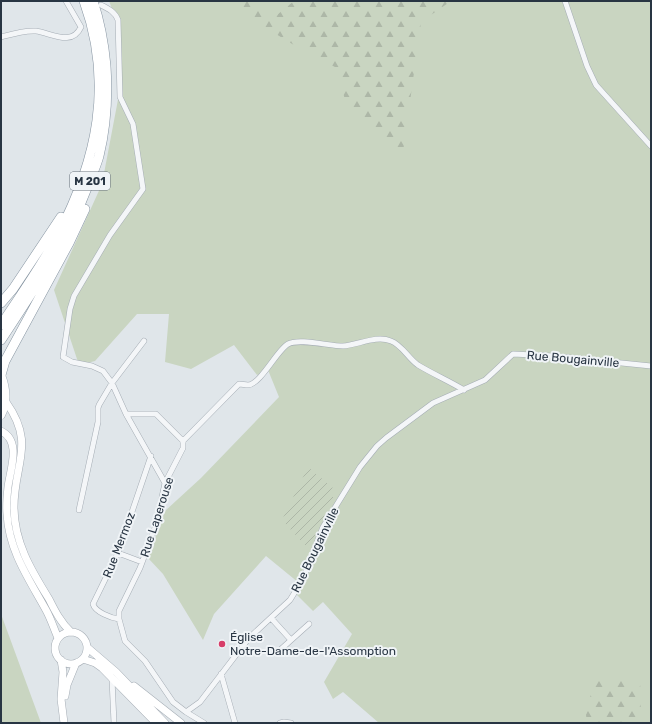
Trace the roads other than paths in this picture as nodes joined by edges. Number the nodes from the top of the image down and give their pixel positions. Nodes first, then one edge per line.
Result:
1 (66, 1) edge
2 (84, 1) edge
3 (565, 1) edge
4 (97, 3) edge
5 (1, 37) edge
6 (97, 122) junction
7 (651, 146) edge
8 (98, 158) junction
9 (1, 303) edge
10 (1, 325) edge
11 (1, 340) edge
12 (144, 341) dead end
13 (651, 366) edge
14 (1, 375) edge
15 (112, 383) junction
16 (464, 390) junction
17 (6, 402) junction
18 (126, 414) junction
19 (1, 415) edge
20 (1, 431) edge
21 (183, 441) junction
22 (151, 456) junction
23 (166, 483) junction
24 (80, 510) dead end
25 (118, 552) junction
26 (142, 562) junction
27 (271, 618) junction
28 (119, 619) junction
29 (309, 624) dead end
30 (71, 632) junction
31 (58, 638) junction
32 (291, 640) junction
33 (88, 648) junction
34 (280, 650) dead end
35 (83, 659) junction
36 (61, 660) junction
37 (76, 663) junction
38 (116, 672) junction
39 (221, 674) junction
40 (112, 679) junction
41 (186, 712) junction
42 (64, 714) junction
43 (115, 722) edge
44 (64, 723) edge
45 (149, 723) edge
46 (156, 723) edge
47 (165, 723) edge
48 (181, 723) edge
49 (204, 723) edge
50 (235, 723) edge
51 (280, 723) edge
52 (291, 723) edge

1 - 5 street
2 - 6 highway, M 201
3 - 7 street
4 - 8 highway, M 201
4 - 15 street
6 - 9 highway
6 - 10 highway, M 201
8 - 11 highway, M 201
8 - 14 highway
12 - 15 street
13 - 16 street, Rue Bougainville
14 - 17 main road
15 - 18 street
15 - 24 street
16 - 21 street, Rue Laperouse
16 - 27 street, Rue Bougainville
17 - 19 main road
17 - 30 main road
18 - 21 street
18 - 22 street
20 - 31 main road
21 - 23 street, Rue Laperouse
22 - 23 street
22 - 25 street, Rue Mermoz
23 - 26 street, Rue Laperouse
25 - 26 street
25 - 28 street, Rue Mermoz
26 - 28 street, Rue Laperouse
27 - 32 street
27 - 39 street, Rue Bougainville
28 - 41 street
29 - 32 street
30 - 31 main road
30 - 33 main road
31 - 36 main road
32 - 34 street
33 - 35 main road
33 - 38 main road
35 - 37 main road
35 - 40 main road
36 - 37 main road
36 - 42 main road
37 - 42 main road
38 - 47 main road
38 - 48 main road
39 - 41 street, Rue Bougainville
39 - 50 street
40 - 43 street
40 - 45 main road
40 - 46 main road
41 - 49 street
42 - 44 main road
51 - 52 street

